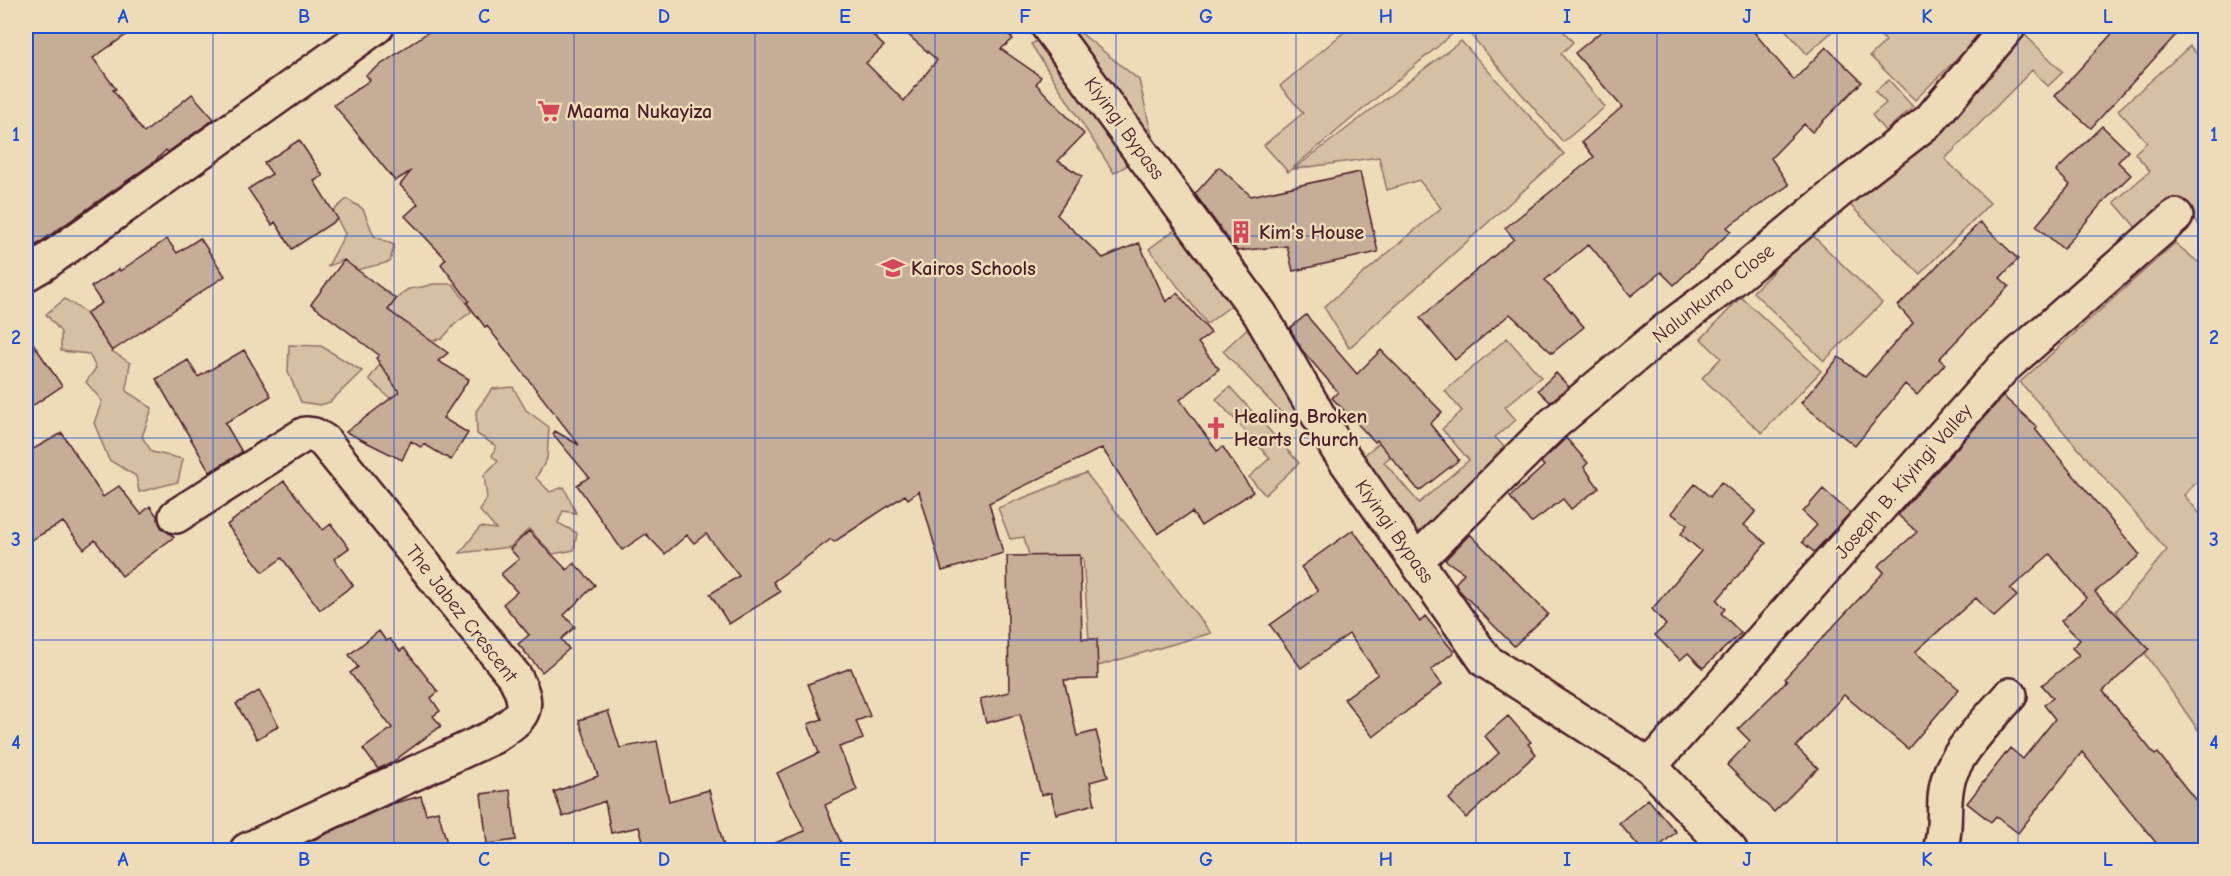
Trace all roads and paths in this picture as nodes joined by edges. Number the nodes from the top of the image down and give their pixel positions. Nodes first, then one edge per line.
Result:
1 (377, 26) edge
2 (1048, 26) edge
3 (2009, 26) edge
4 (2176, 216) dead end
5 (26, 274) edge
6 (176, 516) dead end
7 (1416, 561) junction
8 (2010, 695) dead end
9 (1650, 766) junction
10 (247, 850) edge
11 (1730, 850) edge
12 (1940, 850) edge

1 - 5 street
2 - 7 street, Kiyingi Bypass
3 - 7 street, Nalunkuma Close
4 - 9 street, Joseph B. Kiyingi Valley
6 - 10 street, The Jabez Crescent
7 - 9 street, Kiyingi Bypass
8 - 12 street
9 - 11 street, Kiyingi Bypass

